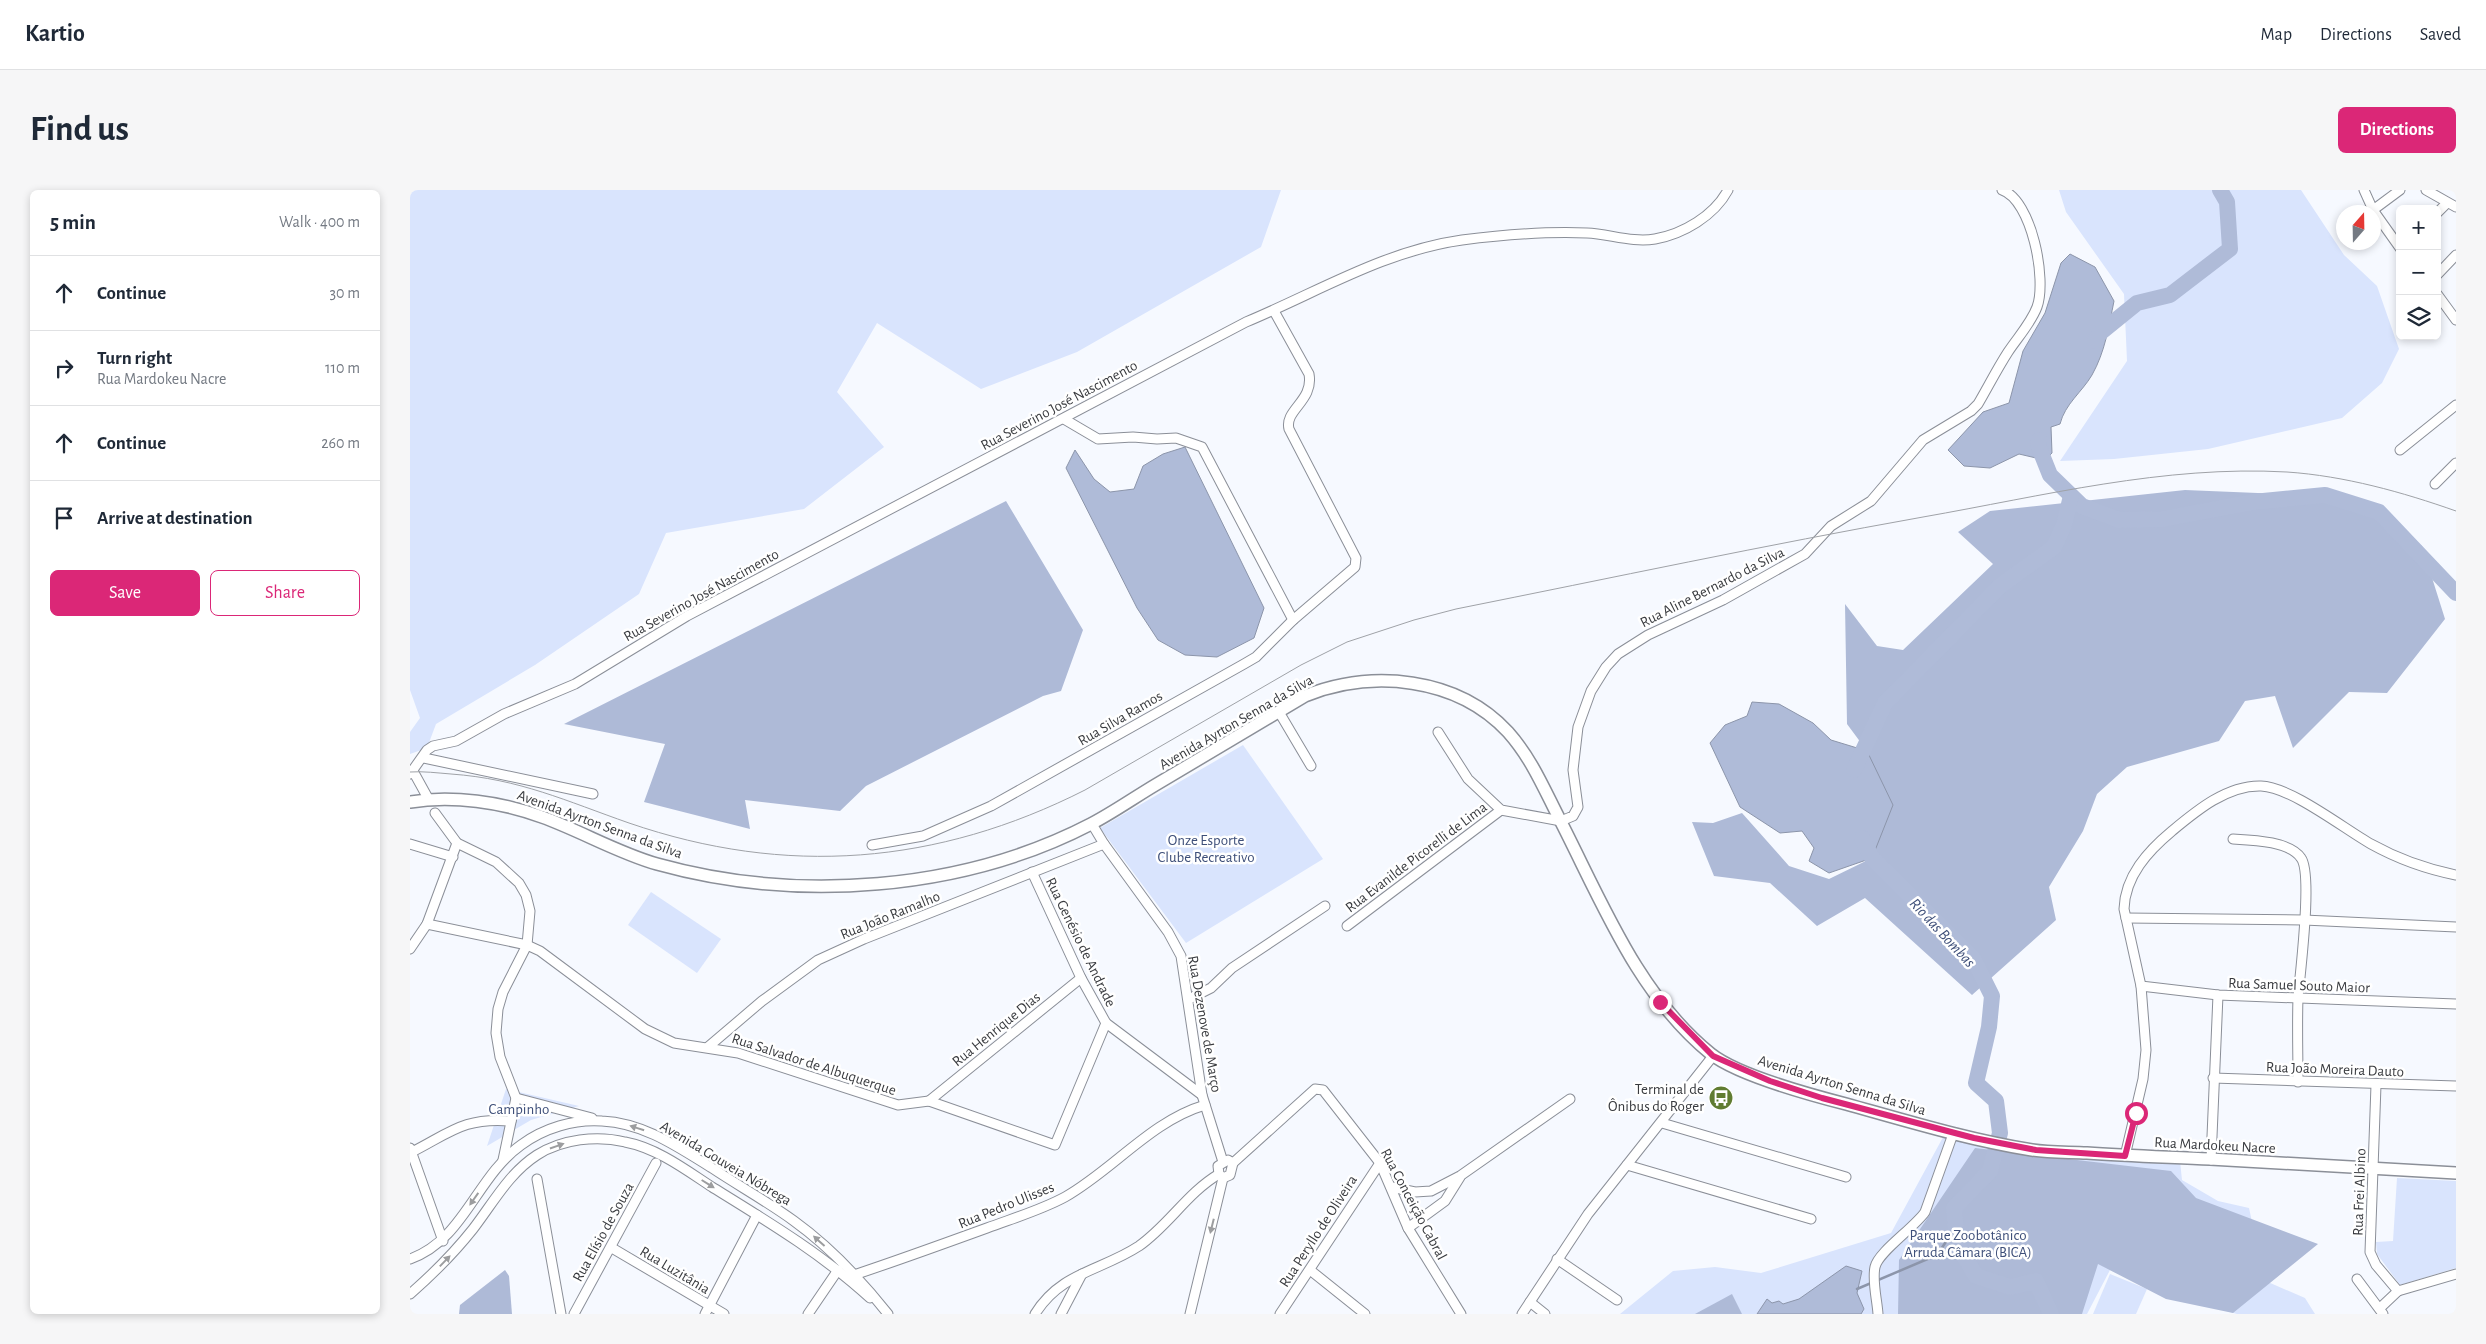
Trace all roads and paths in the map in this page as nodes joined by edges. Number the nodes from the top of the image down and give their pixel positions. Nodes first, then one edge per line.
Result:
1 (1728, 190) edge
2 (2002, 190) edge
3 (2364, 190) edge
4 (2400, 190) edge
5 (2426, 190) edge
6 (2447, 203) junction
7 (2371, 205) edge
8 (2380, 205) edge
9 (2456, 207) edge
10 (2441, 209) edge
11 (2381, 221) edge
12 (2396, 242) edge
13 (2456, 255) edge
14 (2441, 271) edge
15 (2438, 295) edge
16 (1274, 310) junction
17 (2455, 316) edge
18 (2456, 405) edge
19 (1064, 419) junction
20 (2400, 450) dead end
21 (2456, 463) edge
22 (2434, 484) dead end
23 (1293, 620) junction
24 (1279, 712) junction
25 (1438, 732) dead end
26 (426, 754) junction
27 (1311, 766) dead end
28 (412, 773) edge
29 (593, 794) dead end
30 (429, 800) junction
31 (410, 802) edge
32 (1501, 810) junction
33 (434, 813) dead end
34 (1561, 822) junction
35 (1092, 824) junction
36 (2233, 839) dead end
37 (457, 843) junction
38 (410, 844) edge
39 (1104, 844) junction
40 (872, 845) dead end
41 (453, 857) junction
42 (1032, 872) junction
43 (2456, 875) edge
44 (1325, 906) dead end
45 (2126, 918) junction
46 (2304, 920) junction
47 (427, 924) junction
48 (1347, 926) dead end
49 (2456, 927) edge
50 (527, 945) junction
51 (410, 949) edge
52 (1081, 978) junction
53 (2141, 986) junction
54 (2218, 995) junction
55 (2298, 999) junction
56 (1189, 1000) junction
57 (2456, 1004) edge
58 (1106, 1023) junction
59 (708, 1047) junction
60 (1713, 1056) junction
61 (2214, 1078) junction
62 (2298, 1082) junction
63 (2376, 1085) junction
64 (2456, 1086) edge
65 (1202, 1095) junction
66 (516, 1098) junction
67 (1570, 1099) dead end
68 (929, 1101) junction
69 (1205, 1105) junction
70 (511, 1120) junction
71 (602, 1120) junction
72 (1662, 1122) junction
73 (1953, 1134) junction
74 (1974, 1138) joint
75 (411, 1151) edge
76 (2125, 1156) junction
77 (503, 1160) junction
78 (2211, 1160) junction
79 (1223, 1162) junction
80 (1233, 1162) junction
81 (656, 1163) dead end
82 (1380, 1163) junction
83 (1627, 1165) junction
84 (2374, 1169) junction
85 (2456, 1173) edge
86 (1221, 1176) junction
87 (1460, 1176) junction
88 (1846, 1177) dead end
89 (538, 1179) dead end
90 (1391, 1187) junction
91 (757, 1215) junction
92 (1811, 1219) dead end
93 (1408, 1228) junction
94 (443, 1241) junction
95 (612, 1248) junction
96 (410, 1259) edge
97 (1557, 1259) junction
98 (838, 1270) junction
99 (1310, 1270) junction
100 (854, 1274) junction
101 (1082, 1274) junction
102 (2456, 1274) edge
103 (2357, 1279) dead end
104 (2398, 1291) junction
105 (410, 1294) edge
106 (1617, 1300) dead end
107 (1530, 1302) junction
108 (707, 1310) edge
109 (2381, 1311) edge
110 (561, 1314) edge
111 (574, 1314) edge
112 (724, 1314) edge
113 (808, 1314) edge
114 (887, 1314) edge
115 (1035, 1314) edge
116 (1061, 1314) edge
117 (1190, 1314) edge
118 (1280, 1314) edge
119 (1365, 1314) edge
120 (1461, 1314) edge
121 (1522, 1314) edge
122 (1545, 1314) edge
123 (1878, 1314) edge

1 - 16 street, Rua Severino José Nascimento
2 - 34 street, Rua Aline Bernardo da Silva
3 - 7 street
4 - 8 street
5 - 6 street
6 - 9 street
6 - 10 street
11 - 12 street
13 - 14 street
15 - 17 street
16 - 19 street, Rua Severino José Nascimento
16 - 23 street, Rua Silva Ramos
18 - 20 street
19 - 23 street
19 - 26 street, Rua Severino José Nascimento
21 - 22 street
23 - 40 street, Rua Silva Ramos
24 - 27 street
24 - 34 main road, Avenida Ayrton Senna da Silva
24 - 35 main road, Avenida Ayrton Senna da Silva
25 - 32 street
26 - 28 street
26 - 29 street
28 - 30 street
30 - 31 main road, Avenida Ayrton Senna da Silva
30 - 35 main road, Avenida Ayrton Senna da Silva
32 - 34 street
32 - 48 street, Rua Evanilde Picorelli de Lima
33 - 37 street
34 - 60 main road, Avenida Ayrton Senna da Silva
35 - 39 street, Rua Dezenove de Março
36 - 46 street
37 - 41 street
37 - 50 street
38 - 41 street
39 - 42 street, Rua João Ramalho
39 - 56 street, Rua Dezenove de Março
41 - 47 street
42 - 52 street, Rua Genésio de Andrade
42 - 59 street, Rua João Ramalho
43 - 45 street
44 - 56 street
45 - 46 street
45 - 53 street
46 - 49 street
46 - 55 street
47 - 50 street, Rua Salvador de Albuquerque
47 - 51 street
50 - 59 street, Rua Salvador de Albuquerque
50 - 66 street
52 - 58 street, Rua Genésio de Andrade
52 - 68 street, Rua Henrique Dias
53 - 54 street, Rua Samuel Souto Maior
53 - 76 street
54 - 55 street, Rua Samuel Souto Maior
54 - 61 street
55 - 57 street, Rua Samuel Souto Maior
55 - 62 street
56 - 65 street, Rua Dezenove de Março
58 - 65 street, Rua Genésio de Andrade
58 - 68 street, Rua Salvador de Albuquerque
59 - 68 street, Rua Salvador de Albuquerque
60 - 72 street
60 - 73 main road, Avenida Ayrton Senna da Silva
61 - 62 street, Rua João Moreira Dauto
61 - 78 street
62 - 63 street, Rua João Moreira Dauto
63 - 64 street, Rua João Moreira Dauto
63 - 84 street, Rua Frei Albino
65 - 69 street, Rua Dezenove de Março
66 - 70 street
66 - 71 street
67 - 87 street
69 - 79 street, Rua Dezenove de Março
69 - 100 street, Rua Pedro Ulisses
70 - 75 street
70 - 77 street
71 - 77 street, Avenida Gouveia Nóbrega
100 -> 71 street, Avenida Gouveia Nóbrega
72 - 83 street
72 - 88 street
73 - 74 main road, Avenida Ayrton Senna da Silva
73 - 123 street
74 - 76 main road, Rua Mardokeu Nacre
75 - 94 street
76 - 78 main road, Rua Mardokeu Nacre
77 -> 94 street, Avenida Gouveia Nóbrega
78 - 84 main road, Rua Mardokeu Nacre
79 - 80 street
79 - 86 street
80 - 82 street, Rua Conceição Cabral
80 - 86 street
81 - 95 street, Rua Elísio de Souza
82 - 90 street, Rua Conceição Cabral
82 - 99 street, Rua Peryllo de Oliveira
83 - 92 street
83 - 97 street
84 - 85 main road, Rua Mardokeu Nacre
84 - 104 street, Rua Frei Albino
86 - 101 street
86 -> 117 street
87 - 90 street
87 - 93 street
89 - 110 street
90 - 93 street, Rua Conceição Cabral
91 - 98 street, Avenida Gouveia Nóbrega
105 -> 91 street, Avenida Gouveia Nóbrega
91 - 108 street
93 - 120 street, Rua Conceição Cabral
94 - 96 street, Avenida Gouveia Nóbrega
95 - 108 street, Rua Luzitânia
95 - 111 street, Rua Elísio de Souza
97 - 106 street
97 - 107 street
98 - 113 street
98 - 114 street, Avenida Gouveia Nóbrega
99 - 118 street, Rua Peryllo de Oliveira
99 - 119 street
100 - 114 street, Avenida Gouveia Nóbrega
101 - 115 street
101 - 116 street
102 - 104 street
103 - 109 street
104 - 109 street
107 - 121 street
107 - 122 street
108 - 112 street, Rua Luzitânia

